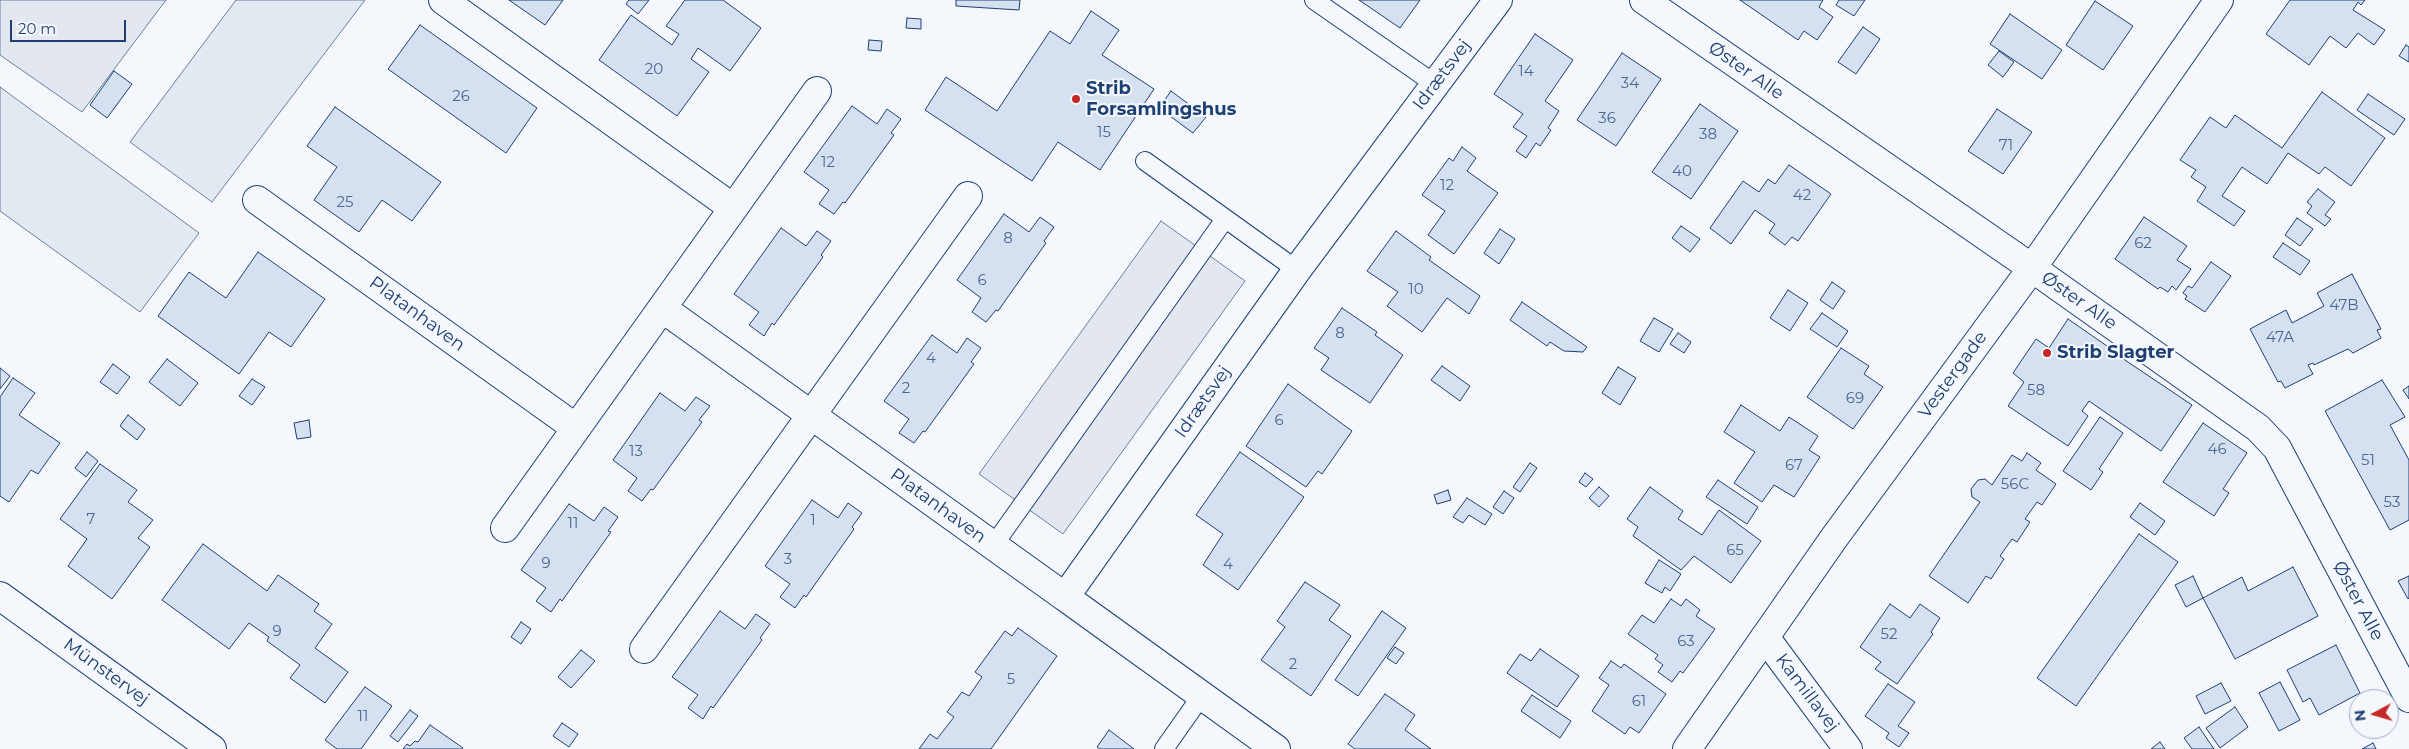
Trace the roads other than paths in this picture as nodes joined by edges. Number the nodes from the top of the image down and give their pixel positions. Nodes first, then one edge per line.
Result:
1 (443, 0) edge
2 (1314, 0) edge
3 (1498, 0) edge
4 (1644, 0) edge
5 (2219, 0) edge
6 (1435, 84) junction
7 (817, 91) dead end
8 (1145, 161) dead end
9 (968, 196) dead end
10 (258, 200) dead end
11 (733, 208) junction
12 (1225, 219) junction
13 (2032, 268) junction
14 (1296, 270) junction
15 (662, 308) junction
16 (811, 415) junction
17 (576, 428) junction
18 (505, 528) dead end
19 (993, 546) junction
20 (0, 596) edge
21 (1065, 598) junction
22 (1765, 637) junction
23 (644, 650) dead end
24 (1202, 695) junction
25 (2409, 698) edge
26 (212, 749) edge
27 (1164, 749) edge
28 (1276, 749) edge
29 (1687, 749) edge
30 (1848, 749) edge

1 - 11 street
2 - 6 lane
3 - 6 street, Idrætsvej
4 - 13 street, Øster Alle
5 - 13 street, Vestergade
6 - 14 street, Idrætsvej
7 - 11 street
8 - 12 lane
9 - 16 street
10 - 17 street, Platanhaven
11 - 15 street
12 - 14 lane
12 - 19 lane
13 - 22 street, Vestergade
13 - 25 street, Øster Alle
14 - 21 street, Idrætsvej
15 - 16 street, Platanhaven
15 - 17 street
16 - 19 street, Platanhaven
16 - 23 street
17 - 18 street
19 - 21 street, Platanhaven
20 - 26 street, Münstervej
21 - 24 street
22 - 29 street, Vestergade
22 - 30 street, Kamillavej
24 - 27 lane
24 - 28 street

